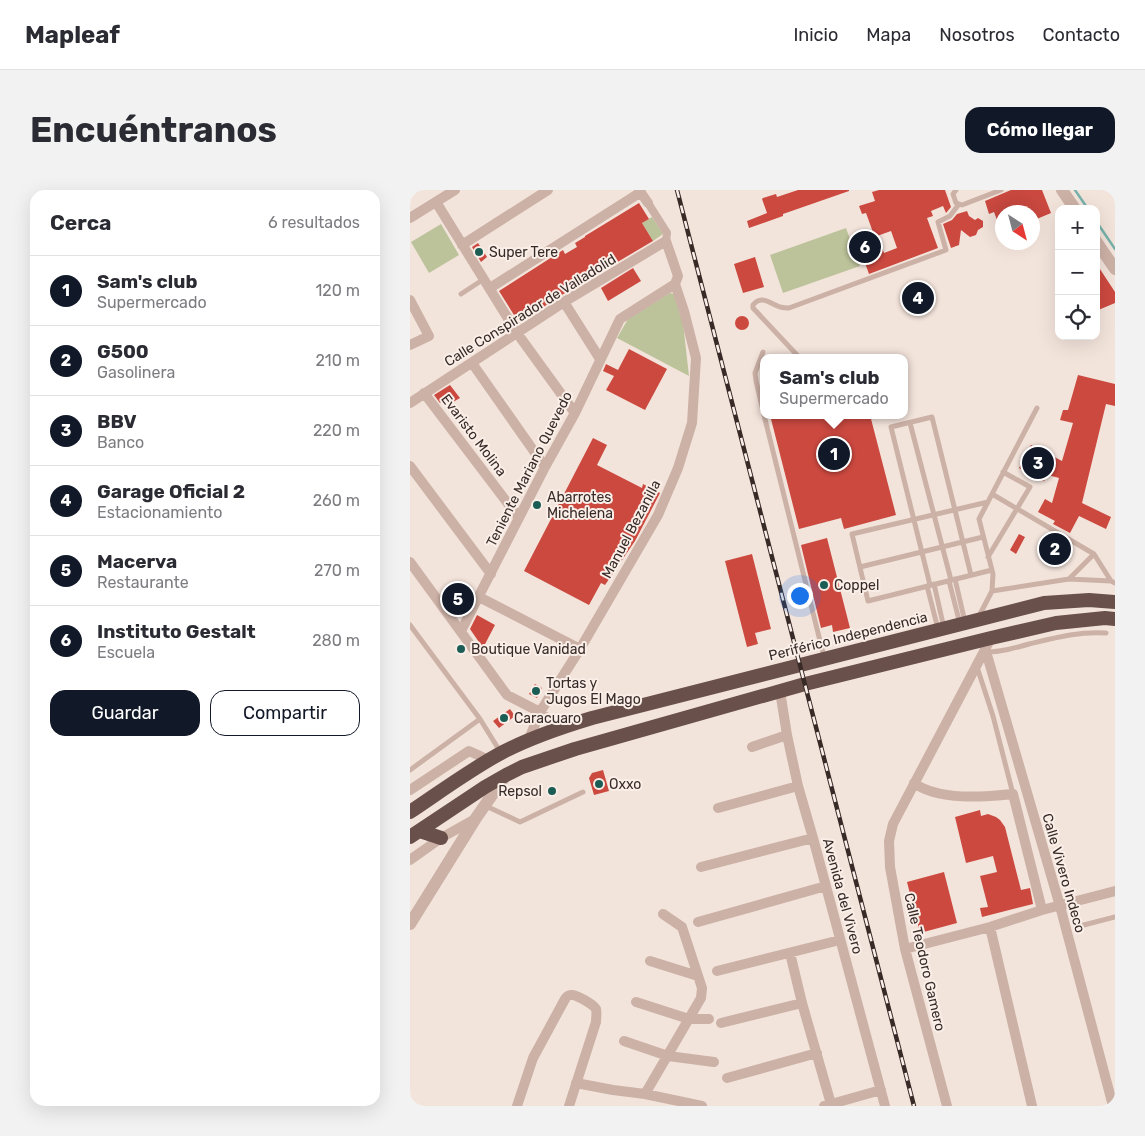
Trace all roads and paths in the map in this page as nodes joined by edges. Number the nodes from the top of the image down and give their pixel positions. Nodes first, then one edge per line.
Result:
1 (455, 190) edge
2 (548, 190) edge
3 (956, 190) edge
4 (1001, 190) edge
5 (1062, 190) edge
6 (640, 191) edge
7 (436, 202) junction
8 (648, 203) joint
9 (959, 204) junction
10 (1072, 205) edge
11 (410, 218) edge
12 (666, 241) junction
13 (462, 245) junction
14 (1100, 247) edge
15 (1115, 269) edge
16 (487, 283) junction
17 (675, 284) junction
18 (461, 294) dead end
19 (410, 300) edge
20 (564, 302) junction
21 (517, 334) junction
22 (410, 346) edge
23 (796, 354) edge
24 (600, 359) junction
25 (760, 360) edge
26 (472, 362) junction
27 (424, 393) junction
28 (760, 398) edge
29 (410, 404) edge
30 (1037, 408) dead end
31 (575, 412) junction
32 (765, 419) edge
33 (910, 423) junction
34 (410, 466) edge
35 (545, 467) junction
36 (1003, 472) junction
37 (992, 494) junction
38 (988, 502) junction
39 (955, 509) junction
40 (1018, 509) junction
41 (934, 514) junction
42 (519, 518) junction
43 (914, 519) junction
44 (983, 537) junction
45 (963, 542) junction
46 (942, 547) junction
47 (921, 551) junction
48 (1094, 554) junction
49 (988, 558) junction
50 (410, 562) edge
51 (860, 566) junction
52 (992, 570) junction
53 (491, 574) junction
54 (971, 575) junction
55 (1068, 579) junction
56 (952, 580) junction
57 (1113, 582) edge
58 (930, 585) junction
59 (992, 590) junction
60 (479, 597) junction
61 (1110, 602) edge
62 (1100, 619) junction
63 (1115, 619) edge
64 (968, 622) junction
65 (410, 625) edge
66 (941, 629) junction
67 (461, 631) junction
68 (1106, 633) dead end
69 (987, 646) junction
70 (580, 649) junction
71 (824, 658) junction
72 (976, 664) junction
73 (806, 674) junction
74 (780, 691) junction
75 (540, 712) junction
76 (480, 719) junction
77 (550, 726) junction
78 (788, 735) junction
79 (529, 740) junction
80 (752, 747) dead end
81 (495, 757) junction
82 (536, 762) junction
83 (410, 770) edge
84 (506, 775) junction
85 (914, 783) junction
86 (798, 786) junction
87 (410, 790) edge
88 (583, 792) dead end
89 (1013, 794) junction
90 (485, 806) junction
91 (718, 808) dead end
92 (410, 812) edge
93 (476, 818) junction
94 (415, 834) edge
95 (441, 838) junction
96 (813, 838) junction
97 (410, 860) edge
98 (701, 867) dead end
99 (826, 886) junction
100 (1115, 890) edge
101 (1060, 906) junction
102 (1042, 910) junction
103 (662, 914) dead end
104 (1115, 916) edge
105 (698, 922) dead end
106 (410, 924) edge
107 (1080, 926) dead end
108 (990, 927) junction
109 (840, 940) junction
110 (905, 949) junction
111 (790, 953) junction
112 (650, 961) dead end
113 (717, 971) dead end
114 (698, 976) junction
115 (636, 1002) dead end
116 (802, 1003) junction
117 (689, 1019) junction
118 (709, 1019) dead end
119 (721, 1023) dead end
120 (624, 1042) dead end
121 (817, 1053) junction
122 (668, 1056) junction
123 (714, 1062) dead end
124 (727, 1078) dead end
125 (576, 1083) junction
126 (881, 1090) junction
127 (645, 1094) junction
128 (828, 1105) edge
129 (517, 1106) edge
130 (569, 1106) edge
131 (702, 1106) edge
132 (885, 1106) edge
133 (947, 1106) edge
134 (1032, 1106) edge
135 (1113, 1106) edge

1 - 7 street
2 - 13 street
3 - 9 lane
4 - 9 lane
5 - 10 street
6 - 8 street
6 - 16 street
7 - 11 street
7 - 13 street
8 - 12 street, Manuel Bezanilla
9 - 23 lane
12 - 17 street, Manuel Bezanilla
12 - 20 street, Calle Conspirador de Valladolid
13 - 16 street
14 - 15 street
16 - 18 lane
16 - 21 street
17 - 24 street, Teniente Mariano Quevedo
17 - 70 street, Manuel Bezanilla
19 - 22 street
20 - 21 street, Calle Conspirador de Valladolid
20 - 24 street
21 - 26 street, Calle Conspirador de Valladolid
21 - 31 street
24 - 31 street, Teniente Mariano Quevedo
25 - 28 lane
26 - 27 street, Calle Conspirador de Valladolid
26 - 35 street
27 - 29 street, Calle Conspirador de Valladolid
27 - 42 street, Evaristo Molina
30 - 36 lane
31 - 35 street, Teniente Mariano Quevedo
32 - 71 lane
33 - 39 lane
33 - 41 lane
33 - 43 lane
34 - 53 street
35 - 42 street, Teniente Mariano Quevedo
36 - 37 lane
36 - 40 lane
37 - 38 lane
37 - 40 lane
38 - 39 lane
38 - 44 lane
39 - 41 lane
39 - 45 lane
40 - 48 lane
40 - 49 lane
41 - 43 lane
41 - 46 lane
42 - 53 street, Teniente Mariano Quevedo
43 - 47 lane
43 - 51 lane
44 - 45 lane
44 - 49 lane
45 - 46 lane
45 - 54 lane
46 - 47 lane
46 - 56 lane
47 - 51 lane
47 - 58 lane
48 - 55 lane
48 - 57 lane
49 - 52 lane
50 - 67 street
51 - 58 lane
52 - 54 lane
52 - 59 lane
53 - 60 street, Teniente Mariano Quevedo
54 - 56 lane
55 - 57 lane
55 - 59 lane
56 - 58 lane
56 - 64 lane
58 - 66 lane
59 - 64 lane
60 - 67 street, Teniente Mariano Quevedo
60 - 70 street
61 - 64 highway, Periférico Independencia
61 - 73 highway
62 - 63 highway, Periférico Independencia
62 - 69 highway, Periférico Independencia
62 - 73 highway
64 - 66 highway, Periférico Independencia
65 - 76 lane
66 - 71 highway, Periférico Independencia
67 - 75 street
68 - 69 lane
69 - 72 street, Calle Teodoro Gamero
69 - 73 highway, Periférico Independencia
69 - 101 street, Calle Vivero Indeco
70 - 75 street, Manuel Bezanilla
71 - 73 highway, Periférico Independencia
72 - 85 street, Calle Teodoro Gamero
72 - 89 lane
73 - 74 highway, Periférico Independencia
73 - 77 highway, Periférico Independencia
73 - 79 highway
73 - 82 highway
74 - 78 street, Avenida del Vivero
74 - 82 highway, Periférico Independencia
75 - 77 street
75 - 79 street, Manuel Bezanilla
76 - 81 lane
76 - 83 lane
77 - 79 highway
78 - 80 street
78 - 86 street, Avenida del Vivero
79 - 81 highway
81 - 87 street
81 - 92 highway
82 - 84 highway
84 - 90 street
84 - 94 highway
85 - 89 street
85 - 110 street, Calle Teodoro Gamero
86 - 91 street
86 - 96 street, Avenida del Vivero
88 - 90 lane
89 - 102 street
90 - 93 street
93 - 95 street
93 - 106 street
94 - 95 highway
95 - 97 street
96 - 98 street
96 - 99 street, Avenida del Vivero
99 - 105 street
99 - 109 street, Avenida del Vivero
100 - 101 street
101 - 102 street
101 - 135 street, Calle Vivero Indeco
102 - 108 street
103 - 114 street
104 - 107 lane
108 - 110 street
108 - 134 street
109 - 111 street
109 - 126 street, Avenida del Vivero
110 - 133 street, Calle Teodoro Gamero
111 - 113 street
111 - 116 street
112 - 114 street
114 - 117 street
115 - 117 street
116 - 119 street
116 - 121 street
117 - 118 street
117 - 122 street
120 - 122 street
121 - 124 street
121 - 128 street
122 - 123 street
122 - 127 street
125 - 127 street
125 - 129 street
125 - 130 street
126 - 128 street
126 - 132 street, Avenida del Vivero
127 - 131 street

